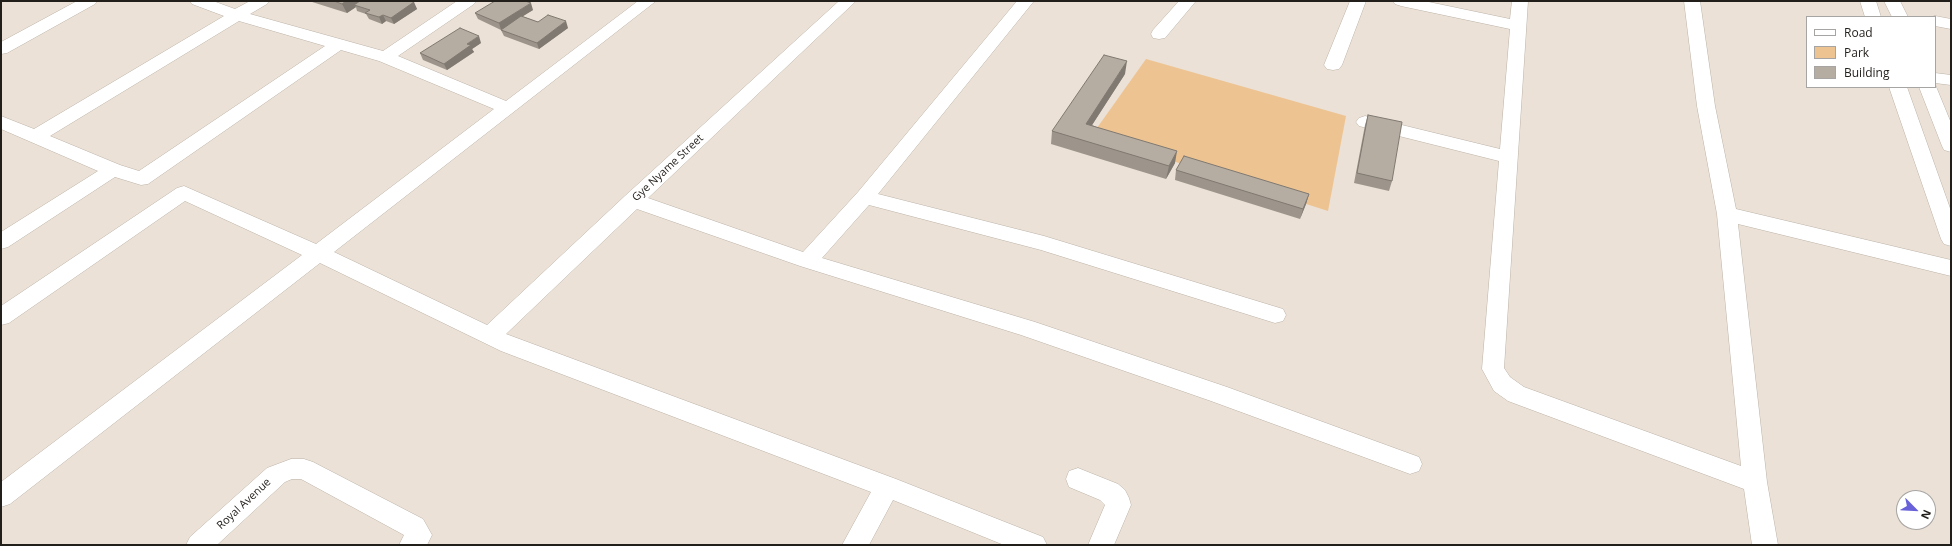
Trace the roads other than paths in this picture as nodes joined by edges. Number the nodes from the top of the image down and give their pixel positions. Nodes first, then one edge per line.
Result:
1 (89, 1) edge
2 (198, 1) edge
3 (260, 1) edge
4 (468, 1) edge
5 (648, 1) edge
6 (848, 1) edge
7 (1026, 1) edge
8 (1188, 1) edge
9 (1358, 1) edge
10 (1401, 1) edge
11 (1520, 1) edge
12 (1692, 1) edge
13 (1868, 1) edge
14 (235, 15) junction
15 (1873, 16) edge
16 (1936, 21) edge
17 (1951, 24) edge
18 (1519, 26) junction
19 (1159, 34) dead end
20 (339, 44) junction
21 (1, 49) edge
22 (385, 57) junction
23 (1333, 65) dead end
24 (1936, 78) edge
25 (1951, 80) edge
26 (1898, 88) edge
27 (1928, 88) edge
28 (507, 108) junction
29 (1, 122) edge
30 (1365, 122) edge
31 (34, 137) junction
32 (1951, 146) edge
33 (1509, 157) junction
34 (113, 170) junction
35 (865, 197) junction
36 (633, 200) junction
37 (1727, 214) junction
38 (1951, 239) edge
39 (1, 242) edge
40 (318, 253) junction
41 (807, 261) junction
42 (1951, 268) edge
43 (1275, 315) dead end
44 (1, 317) edge
45 (490, 336) junction
46 (1410, 464) dead end
47 (1078, 479) dead end
48 (1755, 482) junction
49 (887, 487) junction
50 (1, 496) edge
51 (200, 545) edge
52 (412, 545) edge
53 (855, 545) edge
54 (1034, 545) edge
55 (1101, 545) edge
56 (1766, 545) edge

1 - 21 street
2 - 14 street
3 - 14 street
4 - 22 street
5 - 28 street
6 - 36 street, Gye Nyame Street
7 - 35 street
8 - 19 street
9 - 23 street
10 - 18 street
11 - 18 street
12 - 37 street
13 - 15 street
14 - 20 street
14 - 31 street
16 - 17 street
18 - 33 street
20 - 22 street
20 - 34 street
22 - 28 street
24 - 25 street
26 - 38 street
27 - 32 street
28 - 40 street
29 - 31 street
30 - 33 street
31 - 34 street
33 - 48 street
34 - 39 street
35 - 41 street
35 - 43 street
36 - 41 street
36 - 45 street, Gye Nyame Street
37 - 42 street
37 - 48 street
40 - 44 street
40 - 45 street
40 - 50 street
41 - 46 street
45 - 49 street
47 - 55 street
48 - 56 street
49 - 53 street
49 - 54 street
51 - 52 street, Royal Avenue

